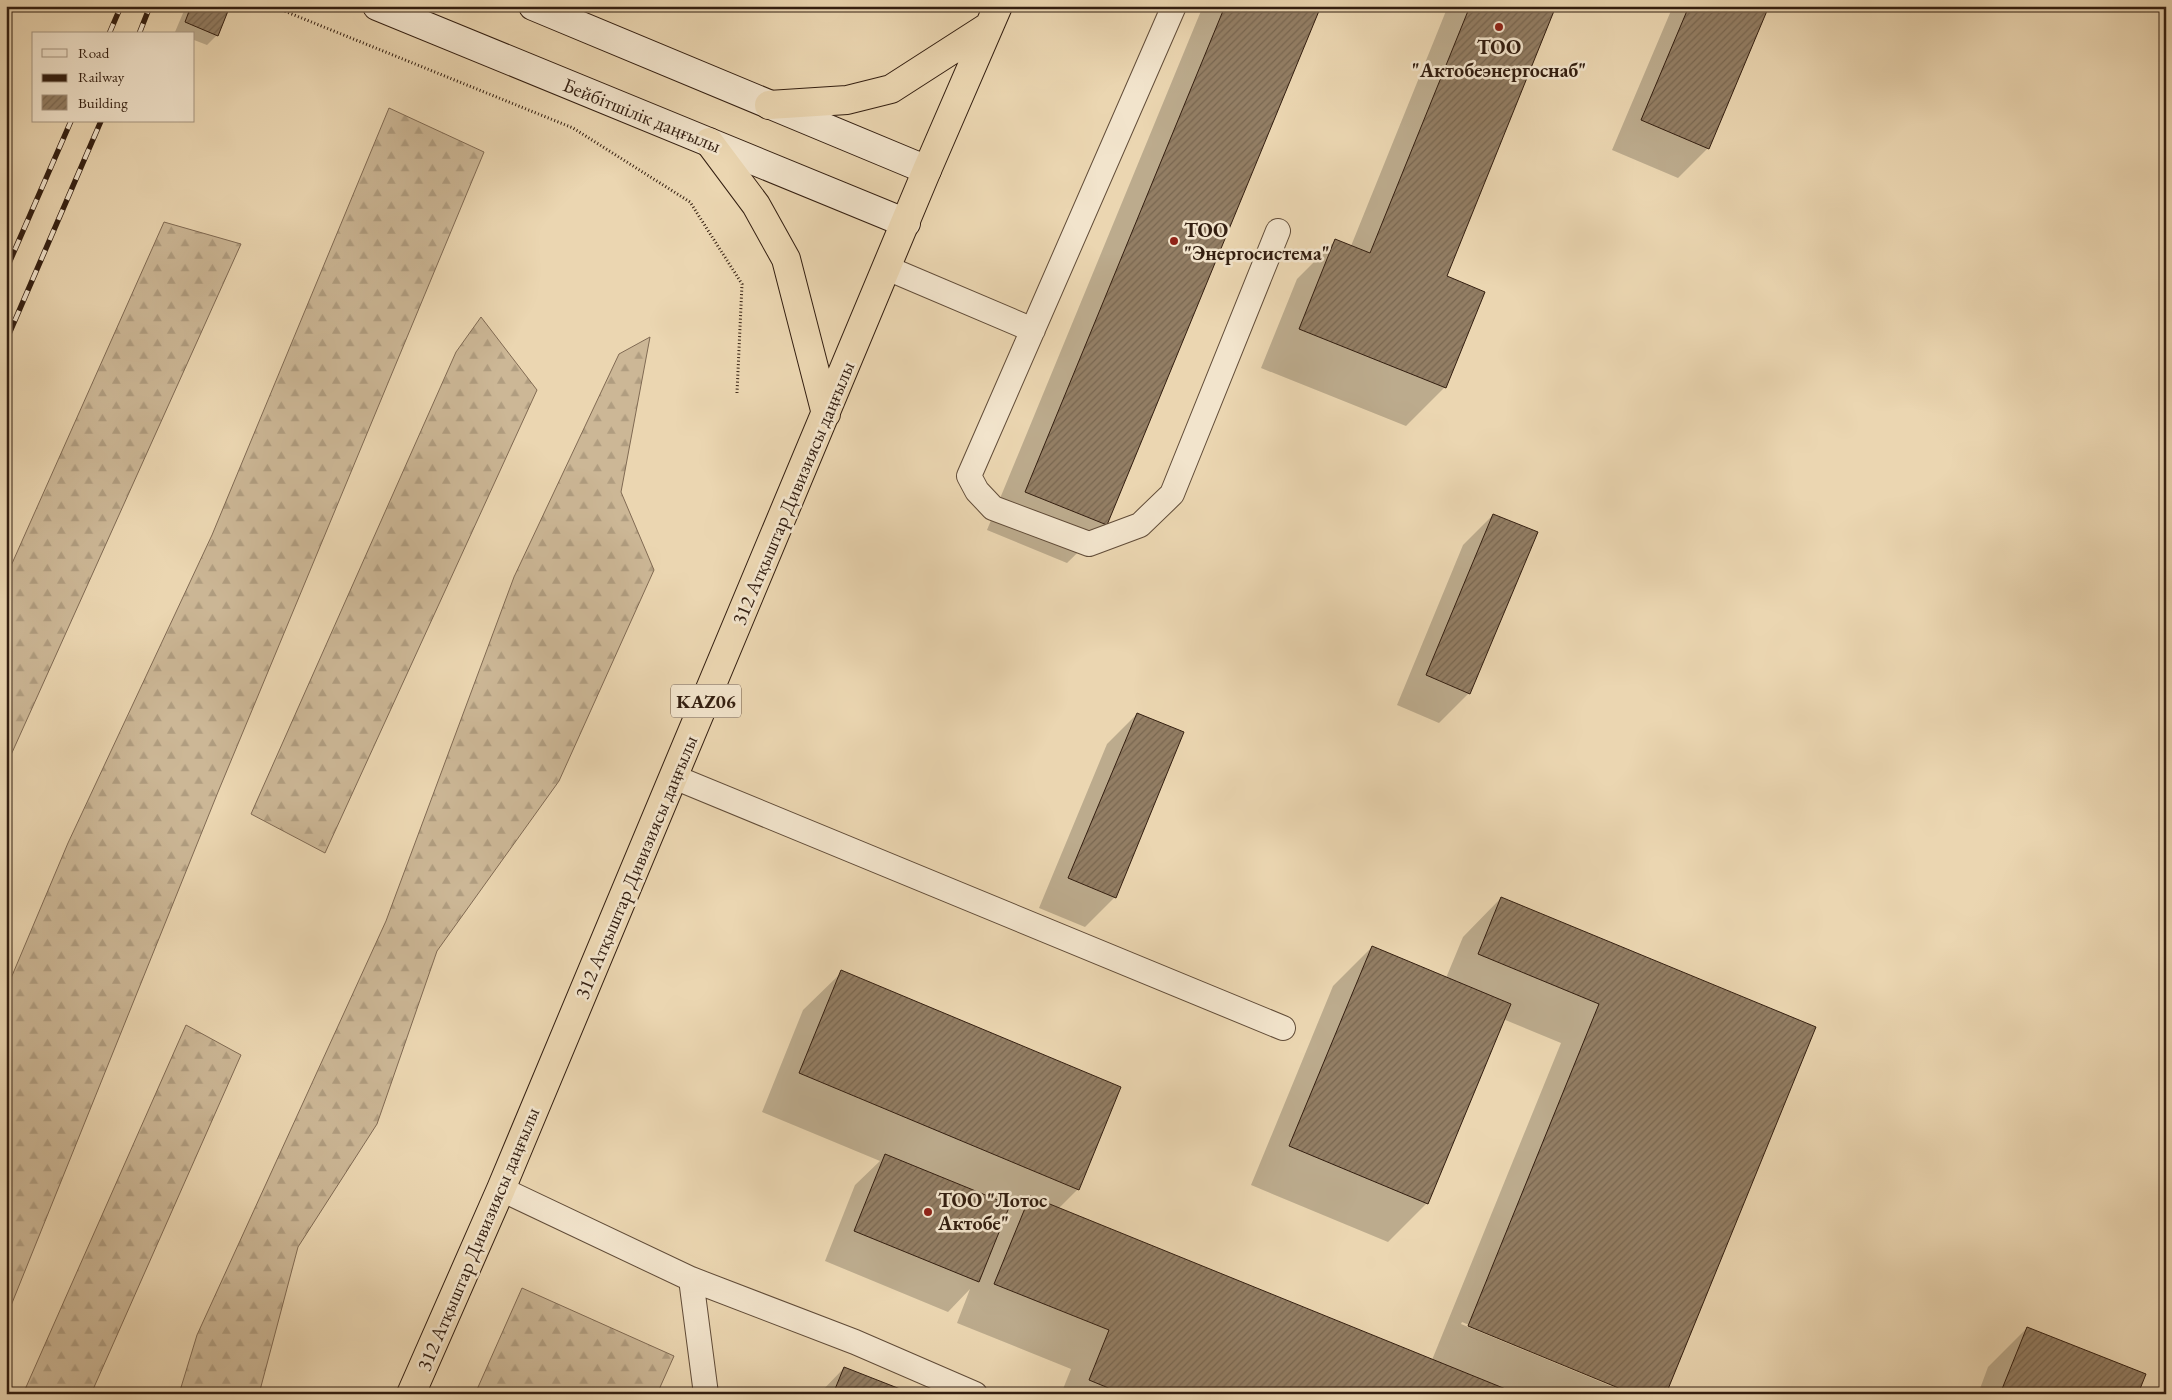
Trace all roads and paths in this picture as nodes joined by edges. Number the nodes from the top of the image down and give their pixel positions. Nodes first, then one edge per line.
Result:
1 (272, 6) edge
2 (377, 6) edge
3 (533, 6) edge
4 (1174, 6) edge
5 (994, 16) edge
6 (769, 105) junction
7 (709, 142) junction
8 (927, 170) junction
9 (906, 224) junction
10 (1278, 231) dead end
11 (887, 268) junction
12 (1034, 330) junction
13 (737, 393) dead end
14 (826, 414) junction
15 (674, 777) junction
16 (1283, 1028) dead end
17 (501, 1189) junction
18 (691, 1279) junction
19 (411, 1394) edge
20 (706, 1394) edge
21 (974, 1394) edge

1 - 13 path
2 - 7 main road, Бейбітшілік даңғылы
3 - 6 main road
4 - 12 lane
5 - 6 highway
5 - 8 highway, 312 Атқыштар Дивизиясы даңғылы / KАZ06
6 - 8 main road
7 - 9 main road, Бейбітшілік даңғылы
7 - 14 highway
8 - 9 highway, 312 Атқыштар Дивизиясы даңғылы / KАZ06
9 - 11 highway, 312 Атқыштар Дивизиясы даңғылы / KАZ06
10 - 12 lane
11 - 12 lane
11 - 14 highway, 312 Атқыштар Дивизиясы даңғылы / KАZ06
14 - 15 highway, 312 Атқыштар Дивизиясы даңғылы / KАZ06
15 - 16 lane
15 - 17 highway, 312 Атқыштар Дивизиясы даңғылы / KАZ06
17 - 18 lane
17 - 19 highway, 312 Атқыштар Дивизиясы даңғылы / KАZ06
18 - 20 lane
18 - 21 lane

